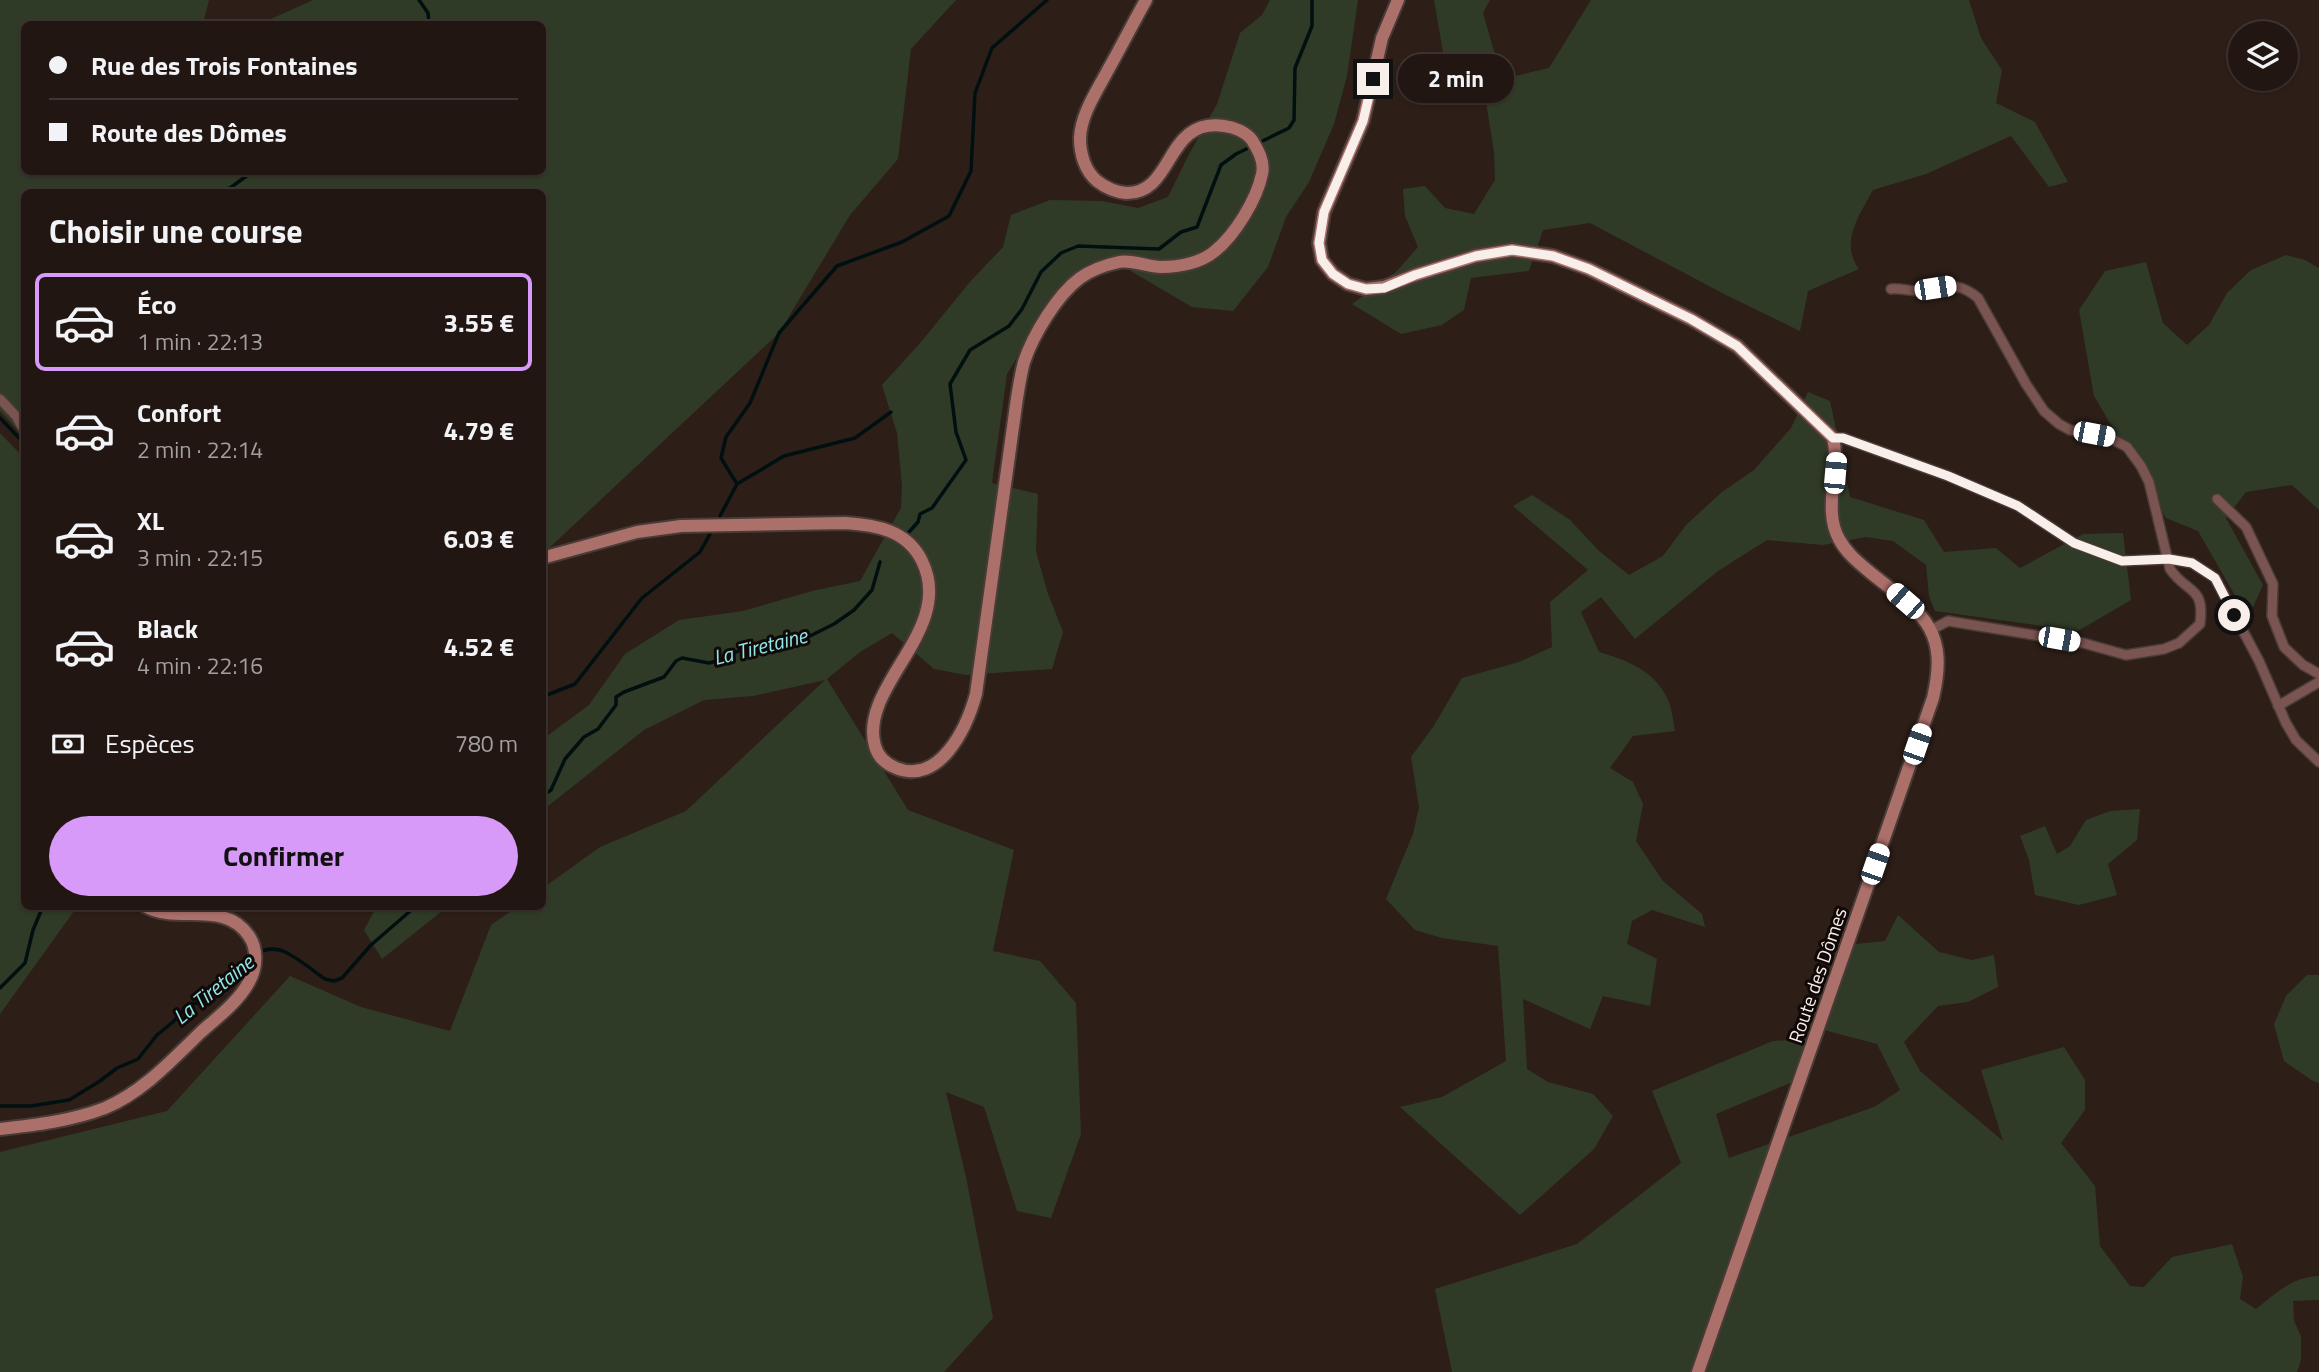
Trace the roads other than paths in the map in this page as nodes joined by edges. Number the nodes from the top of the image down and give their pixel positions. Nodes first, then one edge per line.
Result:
1 (1146, 0) edge
2 (1398, 0) edge
3 (1891, 289) dead end
4 (0, 399) edge
5 (21, 425) edge
6 (1833, 438) junction
7 (2217, 499) dead end
8 (546, 557) edge
9 (2169, 559) junction
10 (1931, 630) junction
11 (2319, 674) edge
12 (2319, 682) edge
13 (2278, 706) junction
14 (2319, 762) edge
15 (151, 910) edge
16 (0, 1129) edge
17 (1698, 1372) edge

1 - 8 main road
2 - 6 main road
3 - 9 street
4 - 5 street
6 - 9 street
6 - 10 main road, Route des Dômes
7 - 11 street
9 - 10 street
9 - 13 street
10 - 17 main road, Route des Dômes
12 - 13 street
13 - 14 street
15 - 16 main road

